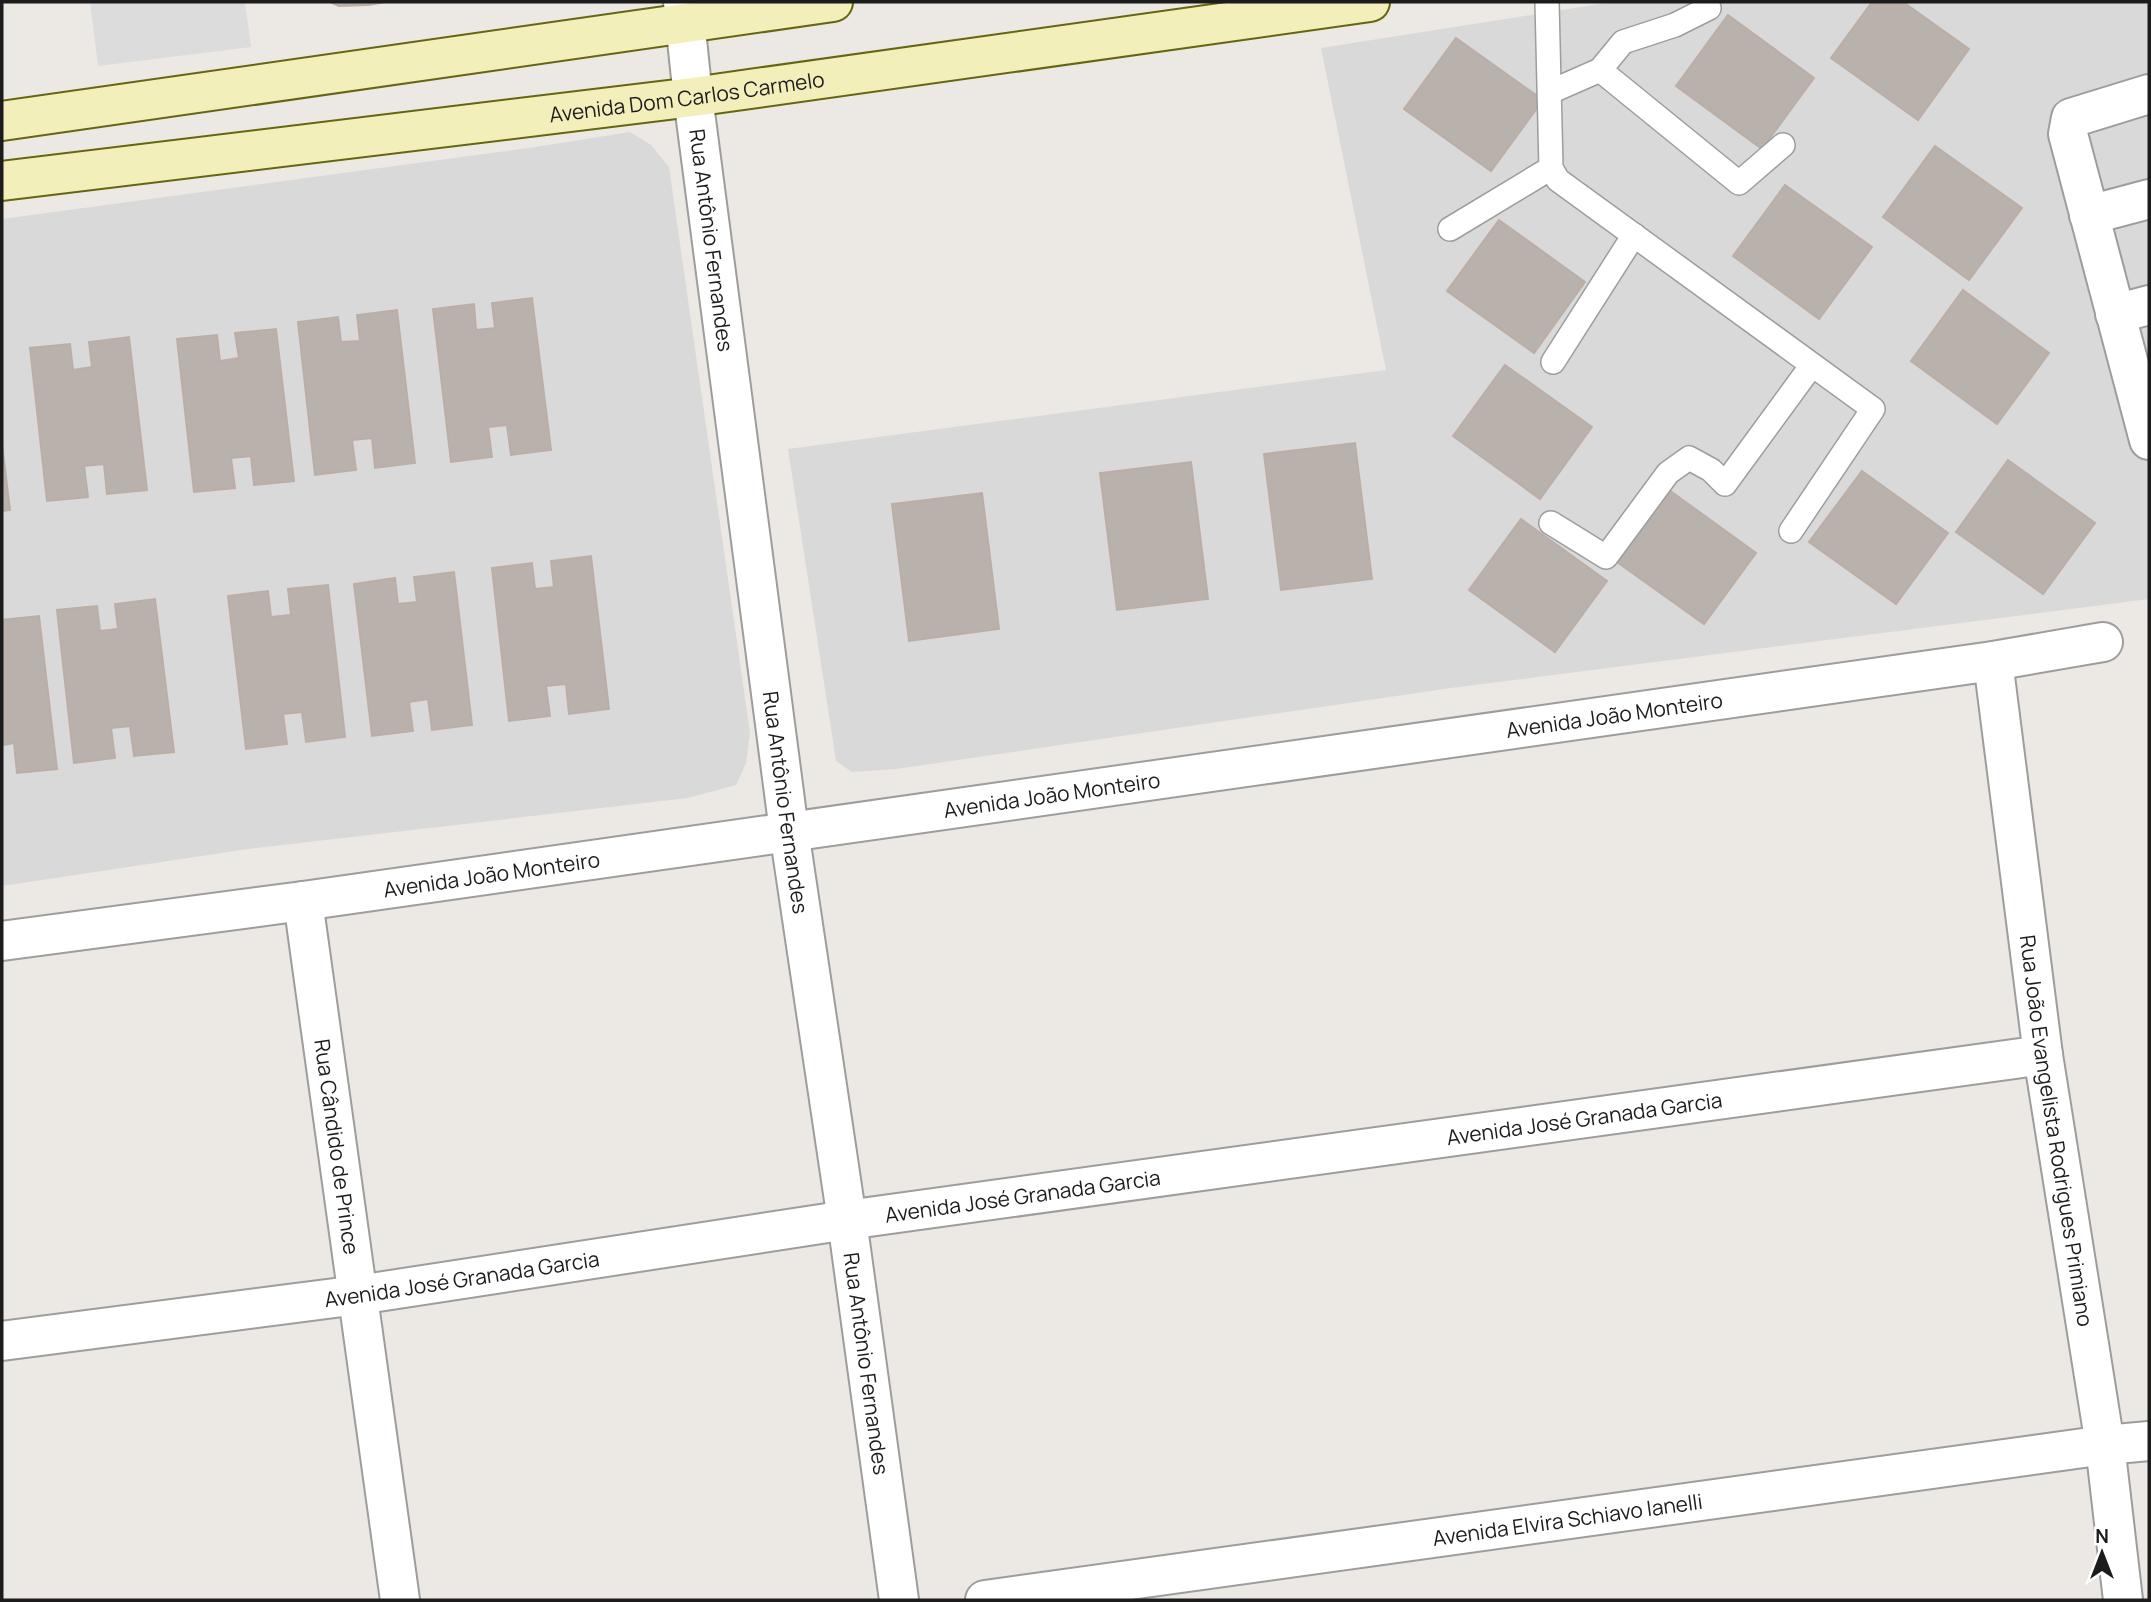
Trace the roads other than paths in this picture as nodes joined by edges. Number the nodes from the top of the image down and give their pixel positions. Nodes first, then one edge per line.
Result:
1 (833, 2) edge
2 (1370, 2) edge
3 (1547, 2) edge
4 (1709, 8) dead end
5 (1229, 11) edge
6 (684, 12) edge
7 (1600, 70) junction
8 (1549, 92) junction
9 (2149, 94) edge
10 (694, 97) junction
11 (2, 121) edge
12 (1783, 145) dead end
13 (1551, 167) junction
14 (2, 181) edge
15 (2149, 199) edge
16 (2089, 215) junction
17 (1450, 229) dead end
18 (1634, 236) junction
19 (2132, 310) edge
20 (1553, 362) dead end
21 (1812, 365) junction
22 (2149, 440) edge
23 (1551, 523) dead end
24 (1791, 531) dead end
25 (2103, 642) dead end
26 (1993, 661) junction
27 (789, 831) junction
28 (303, 901) junction
29 (2, 941) edge
30 (2043, 1055) junction
31 (847, 1220) junction
32 (358, 1295) junction
33 (2, 1341) edge
34 (2149, 1441) edge
35 (2105, 1445) junction
36 (400, 1600) edge
37 (899, 1600) edge
38 (985, 1600) edge
39 (2123, 1600) edge

1 - 6 street
2 - 5 street, Avenida Dom Carlos Carmelo
3 - 8 lane
4 - 7 lane
5 - 10 street, Avenida Dom Carlos Carmelo
6 - 10 street, Rua Antônio Fernandes
6 - 11 street
7 - 8 lane
7 - 12 lane
8 - 13 lane
9 - 16 street
10 - 14 street, Avenida Dom Carlos Carmelo
10 - 27 street, Rua Antônio Fernandes
13 - 17 lane
13 - 18 lane
15 - 16 street
16 - 19 street
18 - 20 lane
18 - 21 lane
19 - 22 street
21 - 23 lane
21 - 24 lane
25 - 26 street, Avenida João Monteiro
26 - 27 street, Avenida João Monteiro
26 - 30 street, Rua João Evangelista Rodrigues Primiano
27 - 28 street, Avenida João Monteiro
27 - 31 street, Rua Antônio Fernandes
28 - 29 street, Avenida João Monteiro
28 - 32 street, Rua Cândido de Prince
30 - 31 street, Avenida José Granada Garcia
30 - 35 street, Rua João Evangelista Rodrigues Primiano
31 - 32 street, Avenida José Granada Garcia
31 - 37 street, Rua Antônio Fernandes
32 - 33 street, Avenida José Granada Garcia
32 - 36 street, Rua Cândido de Prince
34 - 35 street, Avenida Elvira Schiavo Ianelli
35 - 38 street, Avenida Elvira Schiavo Ianelli
35 - 39 street, Rua João Evangelista Rodrigues Primiano

